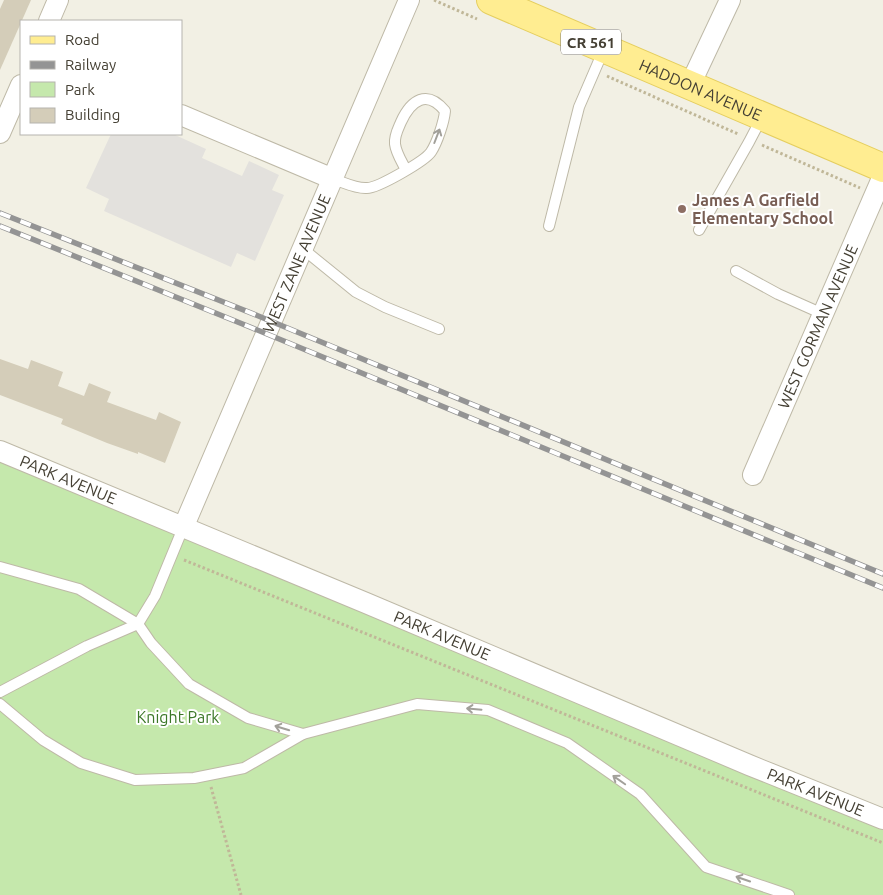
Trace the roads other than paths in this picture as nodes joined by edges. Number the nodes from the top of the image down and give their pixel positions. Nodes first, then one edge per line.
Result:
1 (58, 0) edge
2 (409, 0) edge
3 (730, 0) edge
4 (485, 10) edge
5 (49, 20) edge
6 (600, 60) junction
7 (690, 85) junction
8 (20, 87) edge
9 (182, 115) edge
10 (756, 128) junction
11 (0, 133) edge
12 (883, 168) edge
13 (406, 170) junction
14 (883, 176) edge
15 (333, 179) junction
16 (549, 226) dead end
17 (699, 230) dead end
18 (302, 249) junction
19 (736, 271) dead end
20 (823, 314) junction
21 (439, 329) dead end
22 (0, 451) edge
23 (753, 475) dead end
24 (183, 528) junction
25 (0, 567) edge
26 (138, 624) junction
27 (0, 692) edge
28 (0, 704) edge
29 (302, 734) junction
30 (883, 819) edge
31 (789, 895) edge

1 - 5 street
2 - 15 street, WEST ZANE AVENUE
3 - 7 street
4 - 6 main road, HADDON AVENUE / CR 561
6 - 7 main road, HADDON AVENUE / CR 561
6 - 16 lane
7 - 10 main road, HADDON AVENUE / CR 561
8 - 11 street
9 - 15 street
10 - 12 main road, HADDON AVENUE / CR 561
10 - 17 lane
13 -> 13 lane
13 - 15 lane
14 - 20 street, WEST GORMAN AVENUE
15 - 18 street, WEST ZANE AVENUE
18 - 21 lane
18 - 24 street, WEST ZANE AVENUE
19 - 20 lane
20 - 23 street, WEST GORMAN AVENUE
22 - 24 street, PARK AVENUE
24 - 26 lane
24 - 30 street, PARK AVENUE
25 - 26 lane
26 - 27 lane
29 -> 26 lane
28 - 29 lane
31 -> 29 lane

